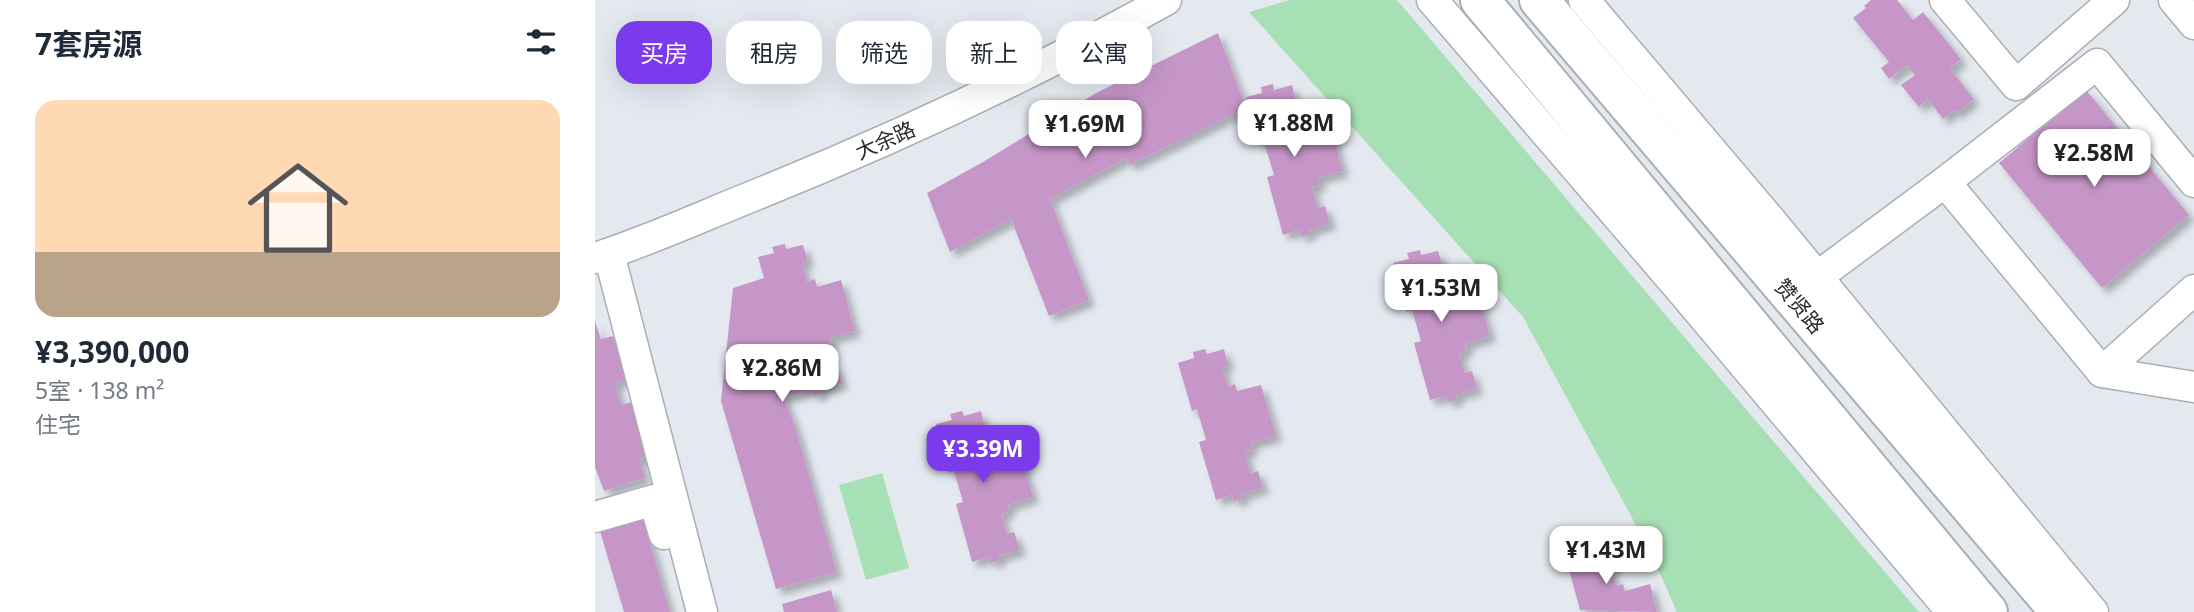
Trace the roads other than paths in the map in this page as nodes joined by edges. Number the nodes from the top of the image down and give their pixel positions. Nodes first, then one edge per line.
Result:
1 (1165, 0) edge
2 (1431, 0) edge
3 (1450, 0) edge
4 (1480, 0) edge
5 (1539, 0) edge
6 (1559, 0) edge
7 (1584, 0) edge
8 (1945, 0) edge
9 (2113, 0) edge
10 (2174, 0) edge
11 (2194, 24) edge
12 (1510, 36) junction
13 (1577, 43) junction
14 (2194, 181) edge
15 (1945, 182) junction
16 (602, 256) edge
17 (1817, 277) junction
18 (2194, 290) edge
19 (2102, 372) junction
20 (2194, 387) edge
21 (595, 517) edge
22 (685, 612) edge
23 (702, 612) edge
24 (1952, 612) edge
25 (1988, 612) edge
26 (2060, 612) edge
27 (2093, 612) edge

1 - 16 street, 大余路
2 - 24 street
3 - 12 street
4 - 12 main road
5 - 13 main road, 赞贤路
6 - 13 street
7 - 17 street
8 - 9 street
10 - 11 street
12 - 25 main road
13 - 26 main road, 赞贤路
14 - 15 street
15 - 17 street
15 - 19 street
16 - 23 street
17 - 27 street
18 - 19 street
19 - 20 street
21 - 22 street

